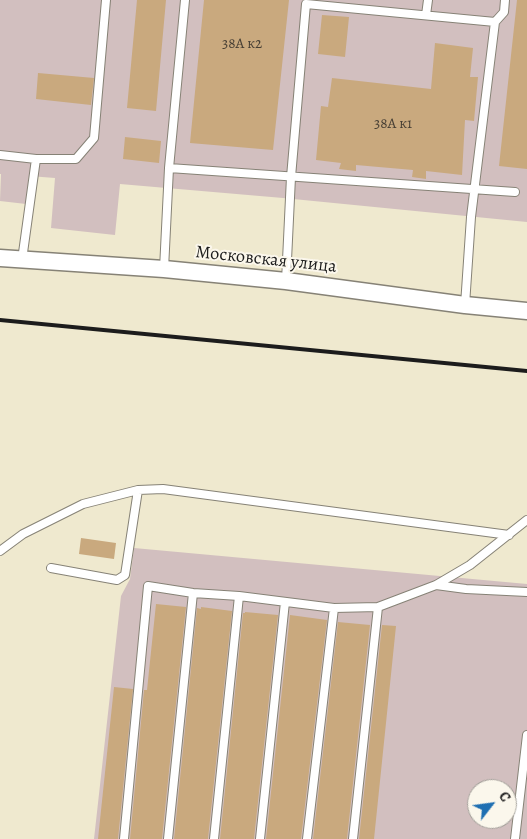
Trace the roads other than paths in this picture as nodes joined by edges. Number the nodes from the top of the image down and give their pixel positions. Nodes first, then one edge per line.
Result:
1 (106, 0) edge
2 (186, 0) edge
3 (428, 0) edge
4 (506, 0) edge
5 (426, 16) junction
6 (495, 22) junction
7 (0, 155) edge
8 (36, 159) junction
9 (169, 168) junction
10 (291, 177) junction
11 (475, 190) junction
12 (515, 192) dead end
13 (0, 258) edge
14 (22, 260) junction
15 (164, 269) junction
16 (286, 281) junction
17 (465, 305) junction
18 (527, 311) edge
19 (138, 490) junction
20 (527, 520) edge
21 (509, 535) junction
22 (0, 550) edge
23 (51, 568) dead end
24 (436, 585) junction
25 (527, 592) edge
26 (193, 593) junction
27 (239, 596) junction
28 (285, 602) junction
29 (378, 607) junction
30 (334, 608) junction
31 (527, 735) edge
32 (124, 839) edge
33 (168, 839) edge
34 (214, 839) edge
35 (260, 839) edge
36 (307, 839) edge
37 (353, 839) edge
38 (515, 839) edge

1 - 8 lane
2 - 9 lane
3 - 5 lane
4 - 6 lane
5 - 6 lane
5 - 10 lane
6 - 11 lane
7 - 8 lane
8 - 14 lane
9 - 10 lane
9 - 15 lane
10 - 11 lane
10 - 16 lane
11 - 12 lane
11 - 17 lane
13 - 14 street, Московская улица
14 - 15 street, Московская улица
15 - 16 street, Московская улица
16 - 17 street, Московская улица
17 - 18 street, Московская улица
19 - 21 lane
19 - 22 lane
19 - 23 lane
20 - 21 lane
21 - 24 lane
24 - 25 lane
24 - 29 lane
26 - 27 lane
26 - 32 lane
26 - 33 lane
27 - 28 lane
27 - 34 lane
28 - 30 lane
28 - 35 lane
29 - 30 lane
29 - 37 lane
30 - 36 lane
31 - 38 lane

